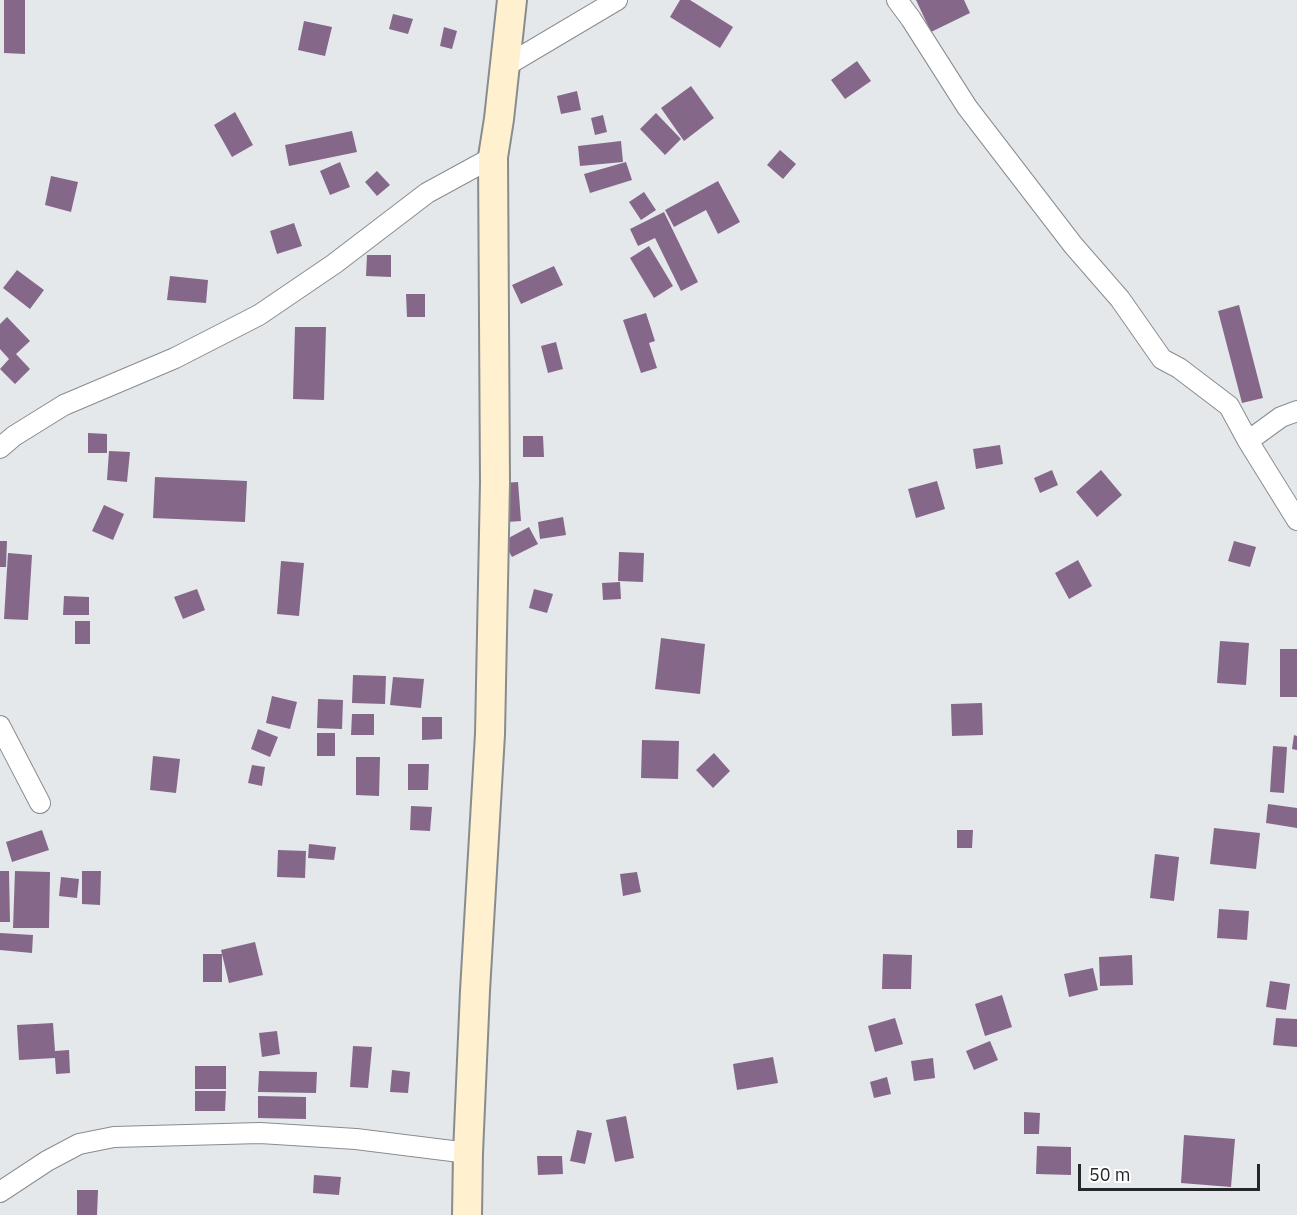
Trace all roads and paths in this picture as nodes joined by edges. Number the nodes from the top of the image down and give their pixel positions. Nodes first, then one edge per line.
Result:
1 (512, 0) edge
2 (617, 0) edge
3 (897, 0) edge
4 (504, 67) junction
5 (493, 157) junction
6 (1297, 411) edge
7 (1248, 441) junction
8 (0, 448) edge
9 (1297, 520) edge
10 (0, 726) edge
11 (40, 803) dead end
12 (468, 1154) junction
13 (0, 1192) edge
14 (467, 1215) edge

1 - 4 main road
2 - 4 street
3 - 7 street
4 - 5 main road
5 - 8 street
5 - 12 main road
6 - 7 street
7 - 9 street
10 - 11 street
12 - 13 street
12 - 14 main road

